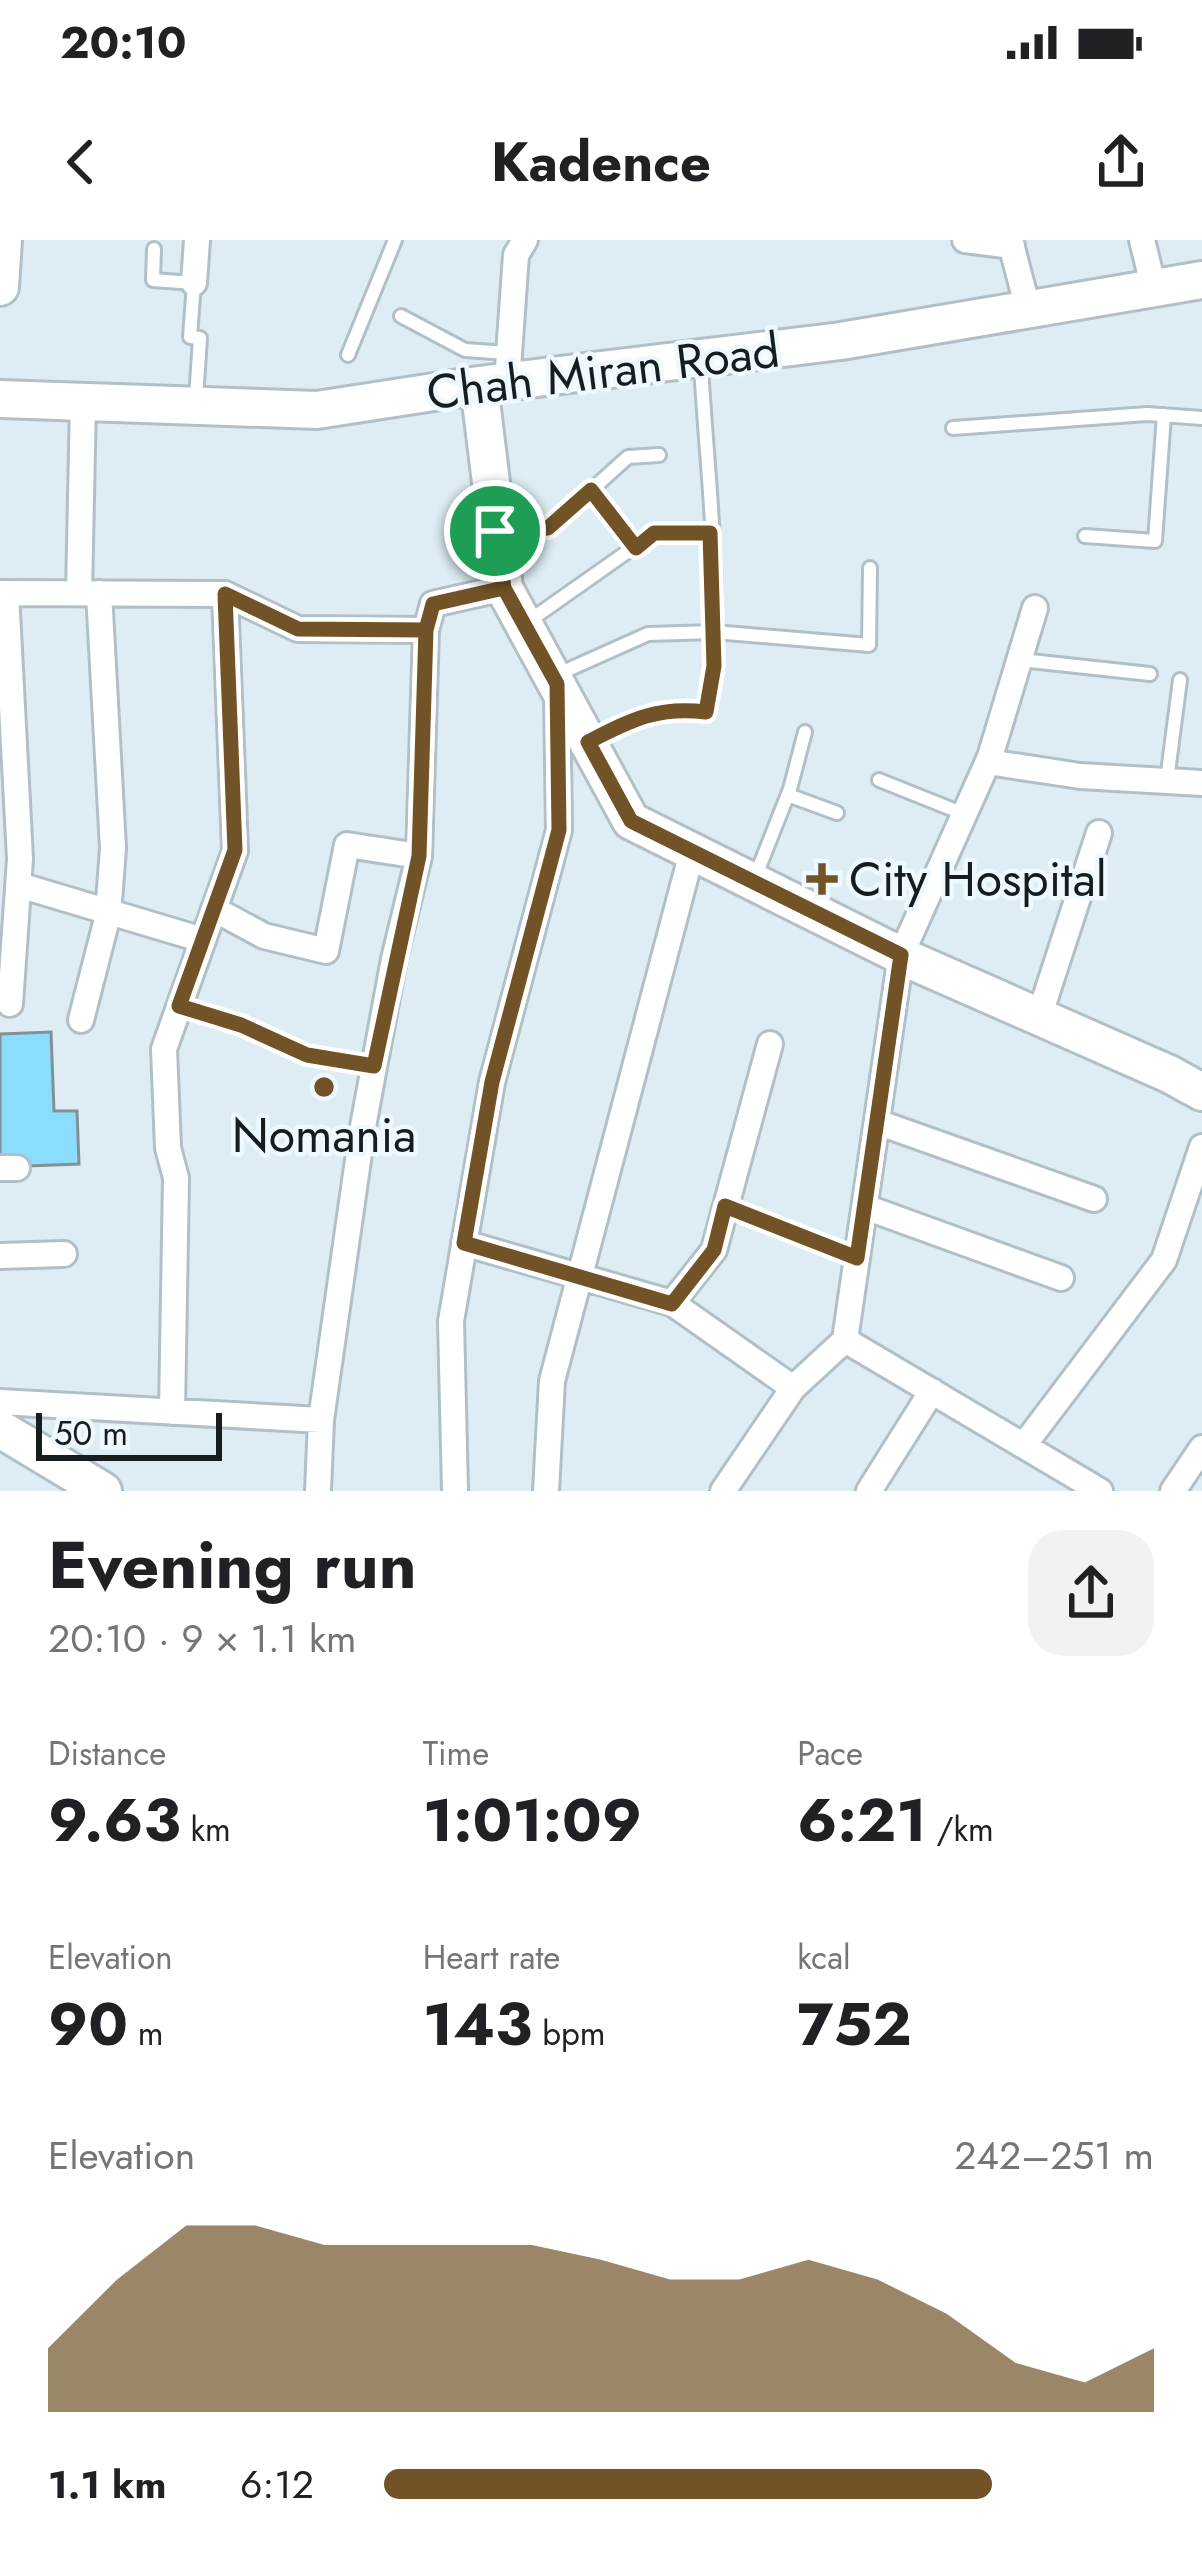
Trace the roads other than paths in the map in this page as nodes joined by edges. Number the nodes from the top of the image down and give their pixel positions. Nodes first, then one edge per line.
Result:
1 (3, 240) edge
2 (197, 240) edge
3 (395, 240) edge
4 (525, 240) edge
5 (965, 240) edge
6 (1142, 240) edge
7 (1011, 243) edge
8 (154, 249) dead end
9 (1202, 280) edge
10 (194, 283) junction
11 (0, 287) edge
12 (1154, 289) junction
13 (1028, 310) junction
14 (401, 316) dead end
15 (348, 356) dead end
16 (700, 358) junction
17 (498, 373) junction
18 (0, 399) edge
19 (83, 402) junction
20 (195, 406) junction
21 (1164, 415) junction
22 (1202, 418) edge
23 (953, 428) dead end
24 (659, 455) dead end
25 (591, 490) junction
26 (495, 531) junction
27 (710, 533) junction
28 (1085, 536) dead end
29 (636, 548) junction
30 (870, 568) dead end
31 (504, 588) junction
32 (3, 593) edge
33 (89, 593) junction
34 (225, 594) junction
35 (1035, 608) dead end
36 (524, 624) junction
37 (426, 630) junction
38 (714, 632) junction
39 (1019, 660) junction
40 (1150, 674) dead end
41 (555, 680) junction
42 (1180, 680) dead end
43 (6, 696) edge
44 (805, 732) dead end
45 (588, 742) junction
46 (988, 762) junction
47 (879, 780) dead end
48 (1167, 780) junction
49 (1202, 782) edge
50 (788, 795) junction
51 (8, 796) edge
52 (837, 813) dead end
53 (964, 814) junction
54 (1099, 833) dead end
55 (692, 852) junction
56 (419, 856) junction
57 (754, 882) junction
58 (19, 885) junction
59 (214, 909) junction
60 (108, 915) junction
61 (202, 940) junction
62 (901, 955) junction
63 (10, 1004) dead end
64 (179, 1006) junction
65 (1040, 1017) junction
66 (82, 1020) dead end
67 (770, 1044) dead end
68 (374, 1066) junction
69 (1202, 1092) edge
70 (877, 1122) junction
71 (1202, 1147) edge
72 (1094, 1199) dead end
73 (725, 1206) junction
74 (865, 1207) junction
75 (464, 1243) junction
76 (64, 1254) dead end
77 (0, 1256) edge
78 (857, 1258) junction
79 (580, 1277) junction
80 (1060, 1278) dead end
81 (672, 1304) junction
82 (845, 1340) junction
83 (793, 1388) junction
84 (932, 1391) junction
85 (0, 1402) edge
86 (172, 1412) junction
87 (321, 1420) junction
88 (0, 1430) edge
89 (1024, 1445) junction
90 (1202, 1448) edge
91 (103, 1491) edge
92 (318, 1491) edge
93 (454, 1491) edge
94 (546, 1491) edge
95 (723, 1491) edge
96 (869, 1491) edge
97 (1100, 1491) edge
98 (1173, 1491) edge

1 - 11 main road
2 - 10 street
3 - 15 lane
4 - 17 street
5 - 7 street
6 - 12 street
7 - 13 street
8 - 10 lane
9 - 12 main road, Chah Miran Road
10 - 20 lane
12 - 13 main road, Chah Miran Road
13 - 16 main road, Chah Miran Road
14 - 17 lane
16 - 17 main road, Chah Miran Road
16 - 27 lane
17 - 20 main road, Chah Miran Road
17 - 26 main road
18 - 19 main road, Chah Miran Road
19 - 20 main road, Chah Miran Road
19 - 33 street
21 - 22 lane
21 - 23 lane
21 - 28 lane
24 - 25 lane
25 - 26 lane
25 - 29 lane
26 - 31 main road
27 - 29 lane
27 - 38 lane
29 - 36 lane
30 - 38 lane
31 - 36 main road
31 - 37 street
32 - 33 street
32 - 43 street
33 - 34 street
33 - 60 street
34 - 37 street
34 - 59 street
35 - 39 street
36 - 41 main road
37 - 56 street
38 - 41 lane
38 - 45 lane
39 - 40 lane
39 - 46 street
41 - 45 main road
41 - 75 street
42 - 48 lane
43 - 51 street
44 - 50 lane
45 - 55 main road
46 - 48 street
46 - 53 street
47 - 53 lane
48 - 49 street
50 - 52 lane
50 - 57 lane
51 - 58 street
53 - 62 street
54 - 65 street
55 - 57 main road
55 - 79 street
56 - 59 street
56 - 68 street
57 - 62 main road
58 - 60 street
58 - 63 street
59 - 61 street
60 - 61 street
60 - 66 street
61 - 64 street
62 - 65 main road
62 - 70 street
64 - 68 lane
64 - 86 street
65 - 69 main road
67 - 73 street
68 - 87 street
70 - 72 street
70 - 74 street
71 - 89 street
73 - 78 lane
73 - 81 street
74 - 78 street
74 - 80 street
75 - 79 street
75 - 93 street
76 - 77 street
78 - 82 street
79 - 81 street
79 - 94 street
81 - 83 street
82 - 83 street
82 - 84 street
83 - 95 street
84 - 89 street
84 - 96 street
85 - 86 street
86 - 87 street
87 - 92 street
88 - 91 main road
89 - 97 street
90 - 98 street

